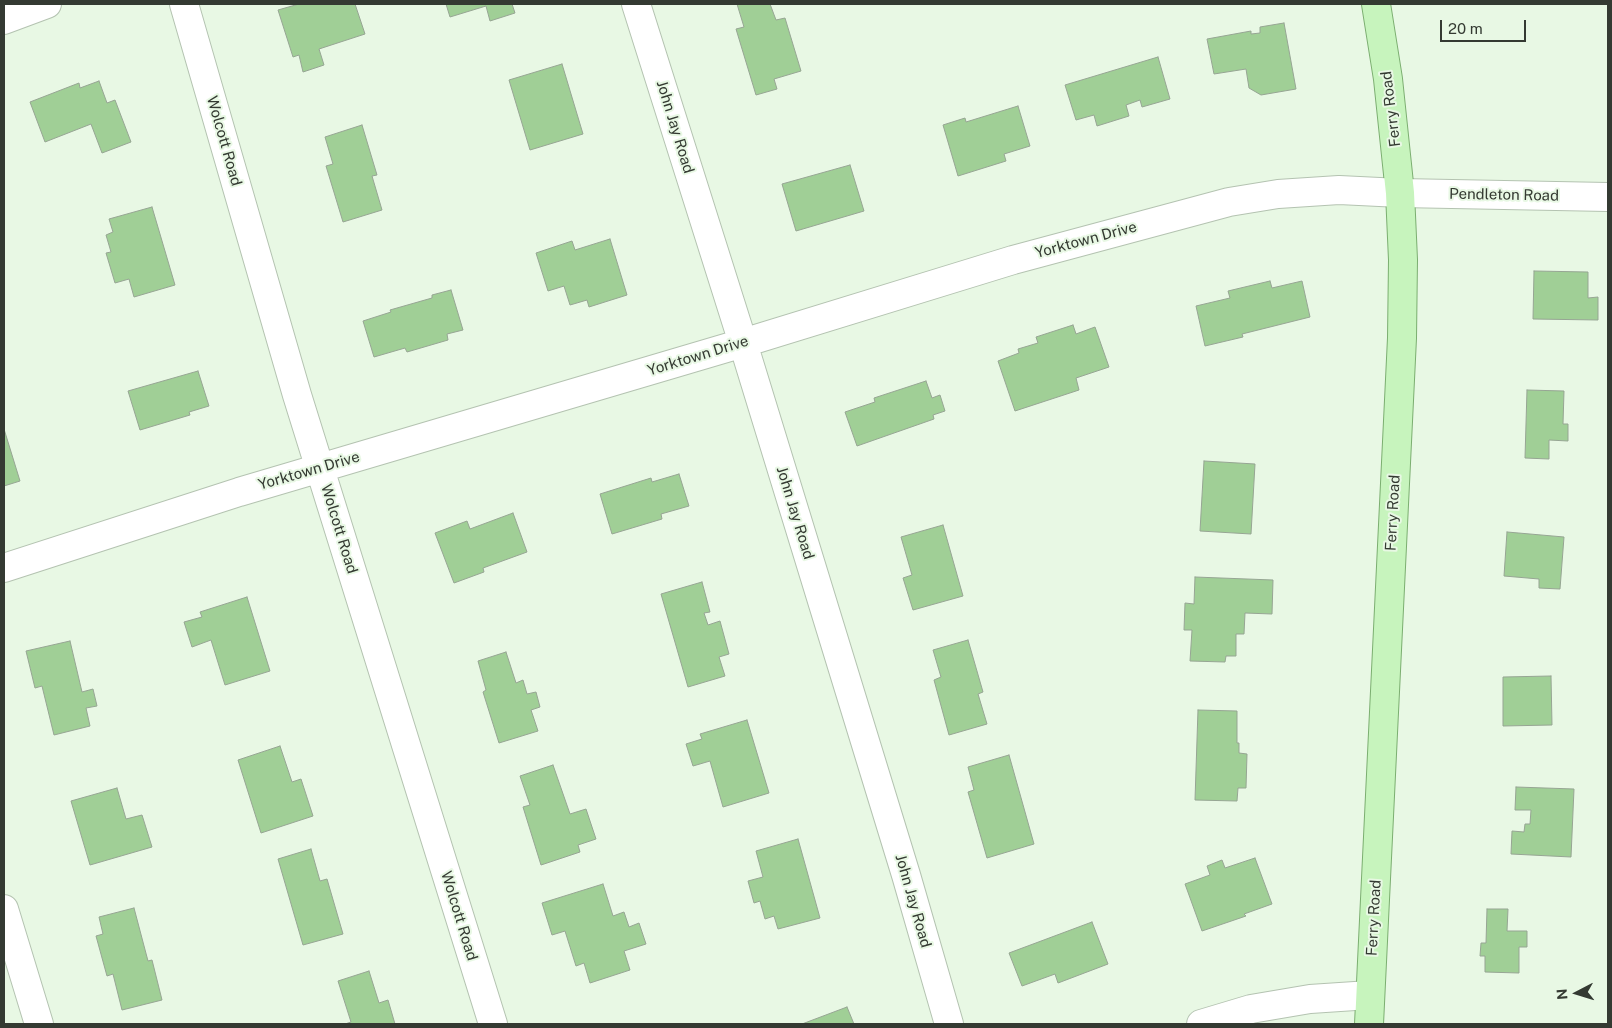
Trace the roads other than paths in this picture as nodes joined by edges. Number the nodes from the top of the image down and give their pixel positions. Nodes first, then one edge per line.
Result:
1 (47, 4) edge
2 (184, 4) edge
3 (636, 4) edge
4 (1376, 4) edge
5 (4, 20) edge
6 (1400, 193) junction
7 (1608, 197) edge
8 (742, 343) junction
9 (320, 468) junction
10 (4, 568) edge
11 (4, 909) edge
12 (1370, 995) junction
13 (38, 1024) edge
14 (493, 1024) edge
15 (949, 1024) edge
16 (1201, 1024) edge
17 (1369, 1024) edge

1 - 5 street
2 - 9 street, Wolcott Road
3 - 8 street, John Jay Road
4 - 6 main road, Ferry Road
6 - 7 street, Pendleton Road
6 - 8 street, Yorktown Drive
6 - 12 main road, Ferry Road
8 - 9 street, Yorktown Drive
8 - 15 street, John Jay Road
9 - 10 street, Yorktown Drive
9 - 14 street, Wolcott Road
11 - 13 street
12 - 16 street
12 - 17 main road, Ferry Road

